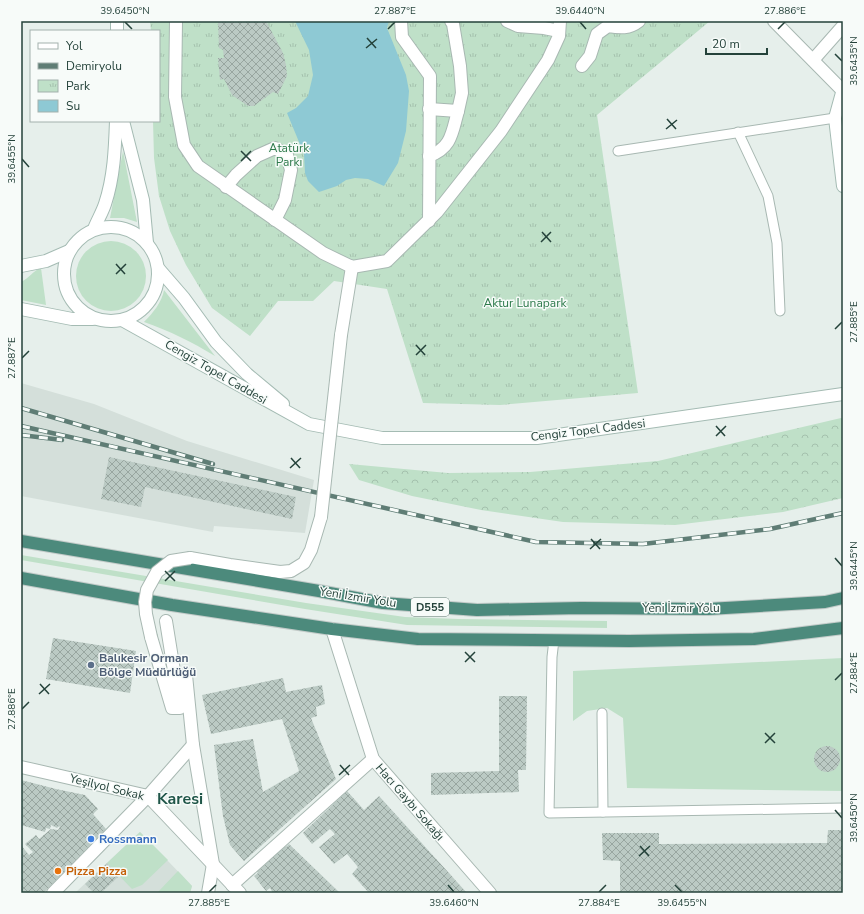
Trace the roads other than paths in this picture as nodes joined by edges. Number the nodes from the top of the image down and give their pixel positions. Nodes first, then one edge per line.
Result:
1 (176, 21) edge
2 (401, 21) edge
3 (451, 21) edge
4 (507, 21) edge
5 (639, 21) edge
6 (774, 21) edge
7 (560, 26) edge
8 (843, 26) edge
9 (813, 60) junction
10 (582, 66) dead end
11 (843, 89) edge
12 (429, 109) junction
13 (458, 111) junction
14 (836, 118) junction
15 (116, 122) edge
16 (123, 122) edge
17 (738, 132) junction
18 (618, 151) dead end
19 (429, 156) junction
20 (843, 186) edge
21 (226, 187) junction
22 (275, 220) junction
23 (429, 220) junction
24 (94, 229) junction
25 (147, 243) junction
26 (69, 251) junction
27 (21, 266) edge
28 (352, 267) junction
29 (158, 268) junction
30 (21, 310) edge
31 (780, 311) dead end
32 (96, 319) junction
33 (122, 320) junction
34 (843, 394) edge
35 (309, 424) junction
36 (21, 541) edge
37 (21, 578) edge
38 (843, 598) edge
39 (166, 621) dead end
40 (843, 628) edge
41 (332, 629) junction
42 (554, 640) junction
43 (186, 675) dead end
44 (602, 713) dead end
45 (193, 745) junction
46 (373, 759) junction
47 (21, 767) edge
48 (148, 796) junction
49 (843, 808) edge
50 (603, 812) junction
51 (213, 864) junction
52 (236, 889) edge
53 (53, 893) edge
54 (208, 893) edge
55 (490, 893) edge

1 - 21 street
2 - 12 street
3 - 13 street
4 - 7 street
5 - 10 street
6 - 9 street
7 - 23 street
8 - 9 street
9 - 11 street
11 - 14 street
12 - 13 street
12 - 19 street
13 - 19 street
14 - 17 lane
14 - 20 street
15 - 24 street
16 - 25 street, Cengiz Topel Caddesi
17 - 18 lane
17 - 31 lane
19 - 23 street
21 - 22 street
21 - 22 street
22 - 28 street
23 - 28 street
24 - 25 street, Cengiz Topel Caddesi
24 - 26 street, Cengiz Topel Caddesi
25 - 29 street, Cengiz Topel Caddesi
26 - 27 street
26 - 32 street, Cengiz Topel Caddesi
28 - 39 street, bridge
29 - 33 street, Cengiz Topel Caddesi
29 - 35 street, Cengiz Topel Caddesi
30 - 32 street
32 - 33 street, Cengiz Topel Caddesi
33 - 35 street, Cengiz Topel Caddesi
34 - 35 street, Cengiz Topel Caddesi
36 - 38 highway, Yeni İzmir Yolu / D555
37 - 41 highway
40 - 42 highway
41 - 42 highway
41 - 46 street, Hacı Gaybı Sokağı
42 - 50 lane
43 - 45 street
44 - 50 lane
45 - 48 street
45 - 51 street
46 - 52 street
46 - 55 street, Hacı Gaybı Sokağı
47 - 48 street, Yeşilyol Sokak
48 - 51 street, Yeşilyol Sokak
48 - 53 street
49 - 50 lane
51 - 52 street, Yeşilyol Sokak
51 - 54 street

